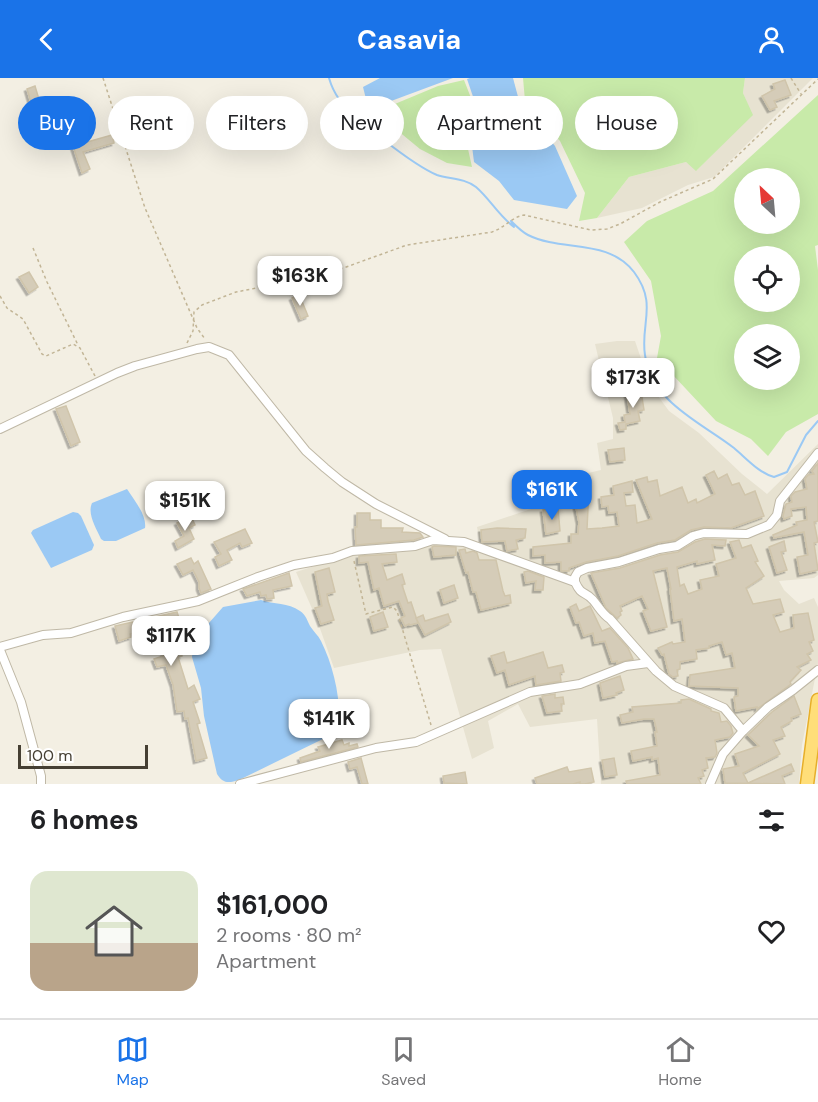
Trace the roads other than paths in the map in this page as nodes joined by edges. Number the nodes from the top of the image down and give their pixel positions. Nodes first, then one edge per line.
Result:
1 (0, 429) edge
2 (818, 453) edge
3 (447, 540) junction
4 (575, 582) junction
5 (0, 649) edge
6 (648, 663) junction
7 (818, 670) edge
8 (818, 700) edge
9 (743, 731) junction
10 (41, 784) edge
11 (240, 784) edge
12 (710, 784) edge
13 (807, 784) edge

1 - 3 street
2 - 4 street
3 - 4 street
3 - 5 street
4 - 6 street
5 - 10 street
6 - 9 street
6 - 11 street
7 - 9 street
8 - 13 highway
9 - 12 street

